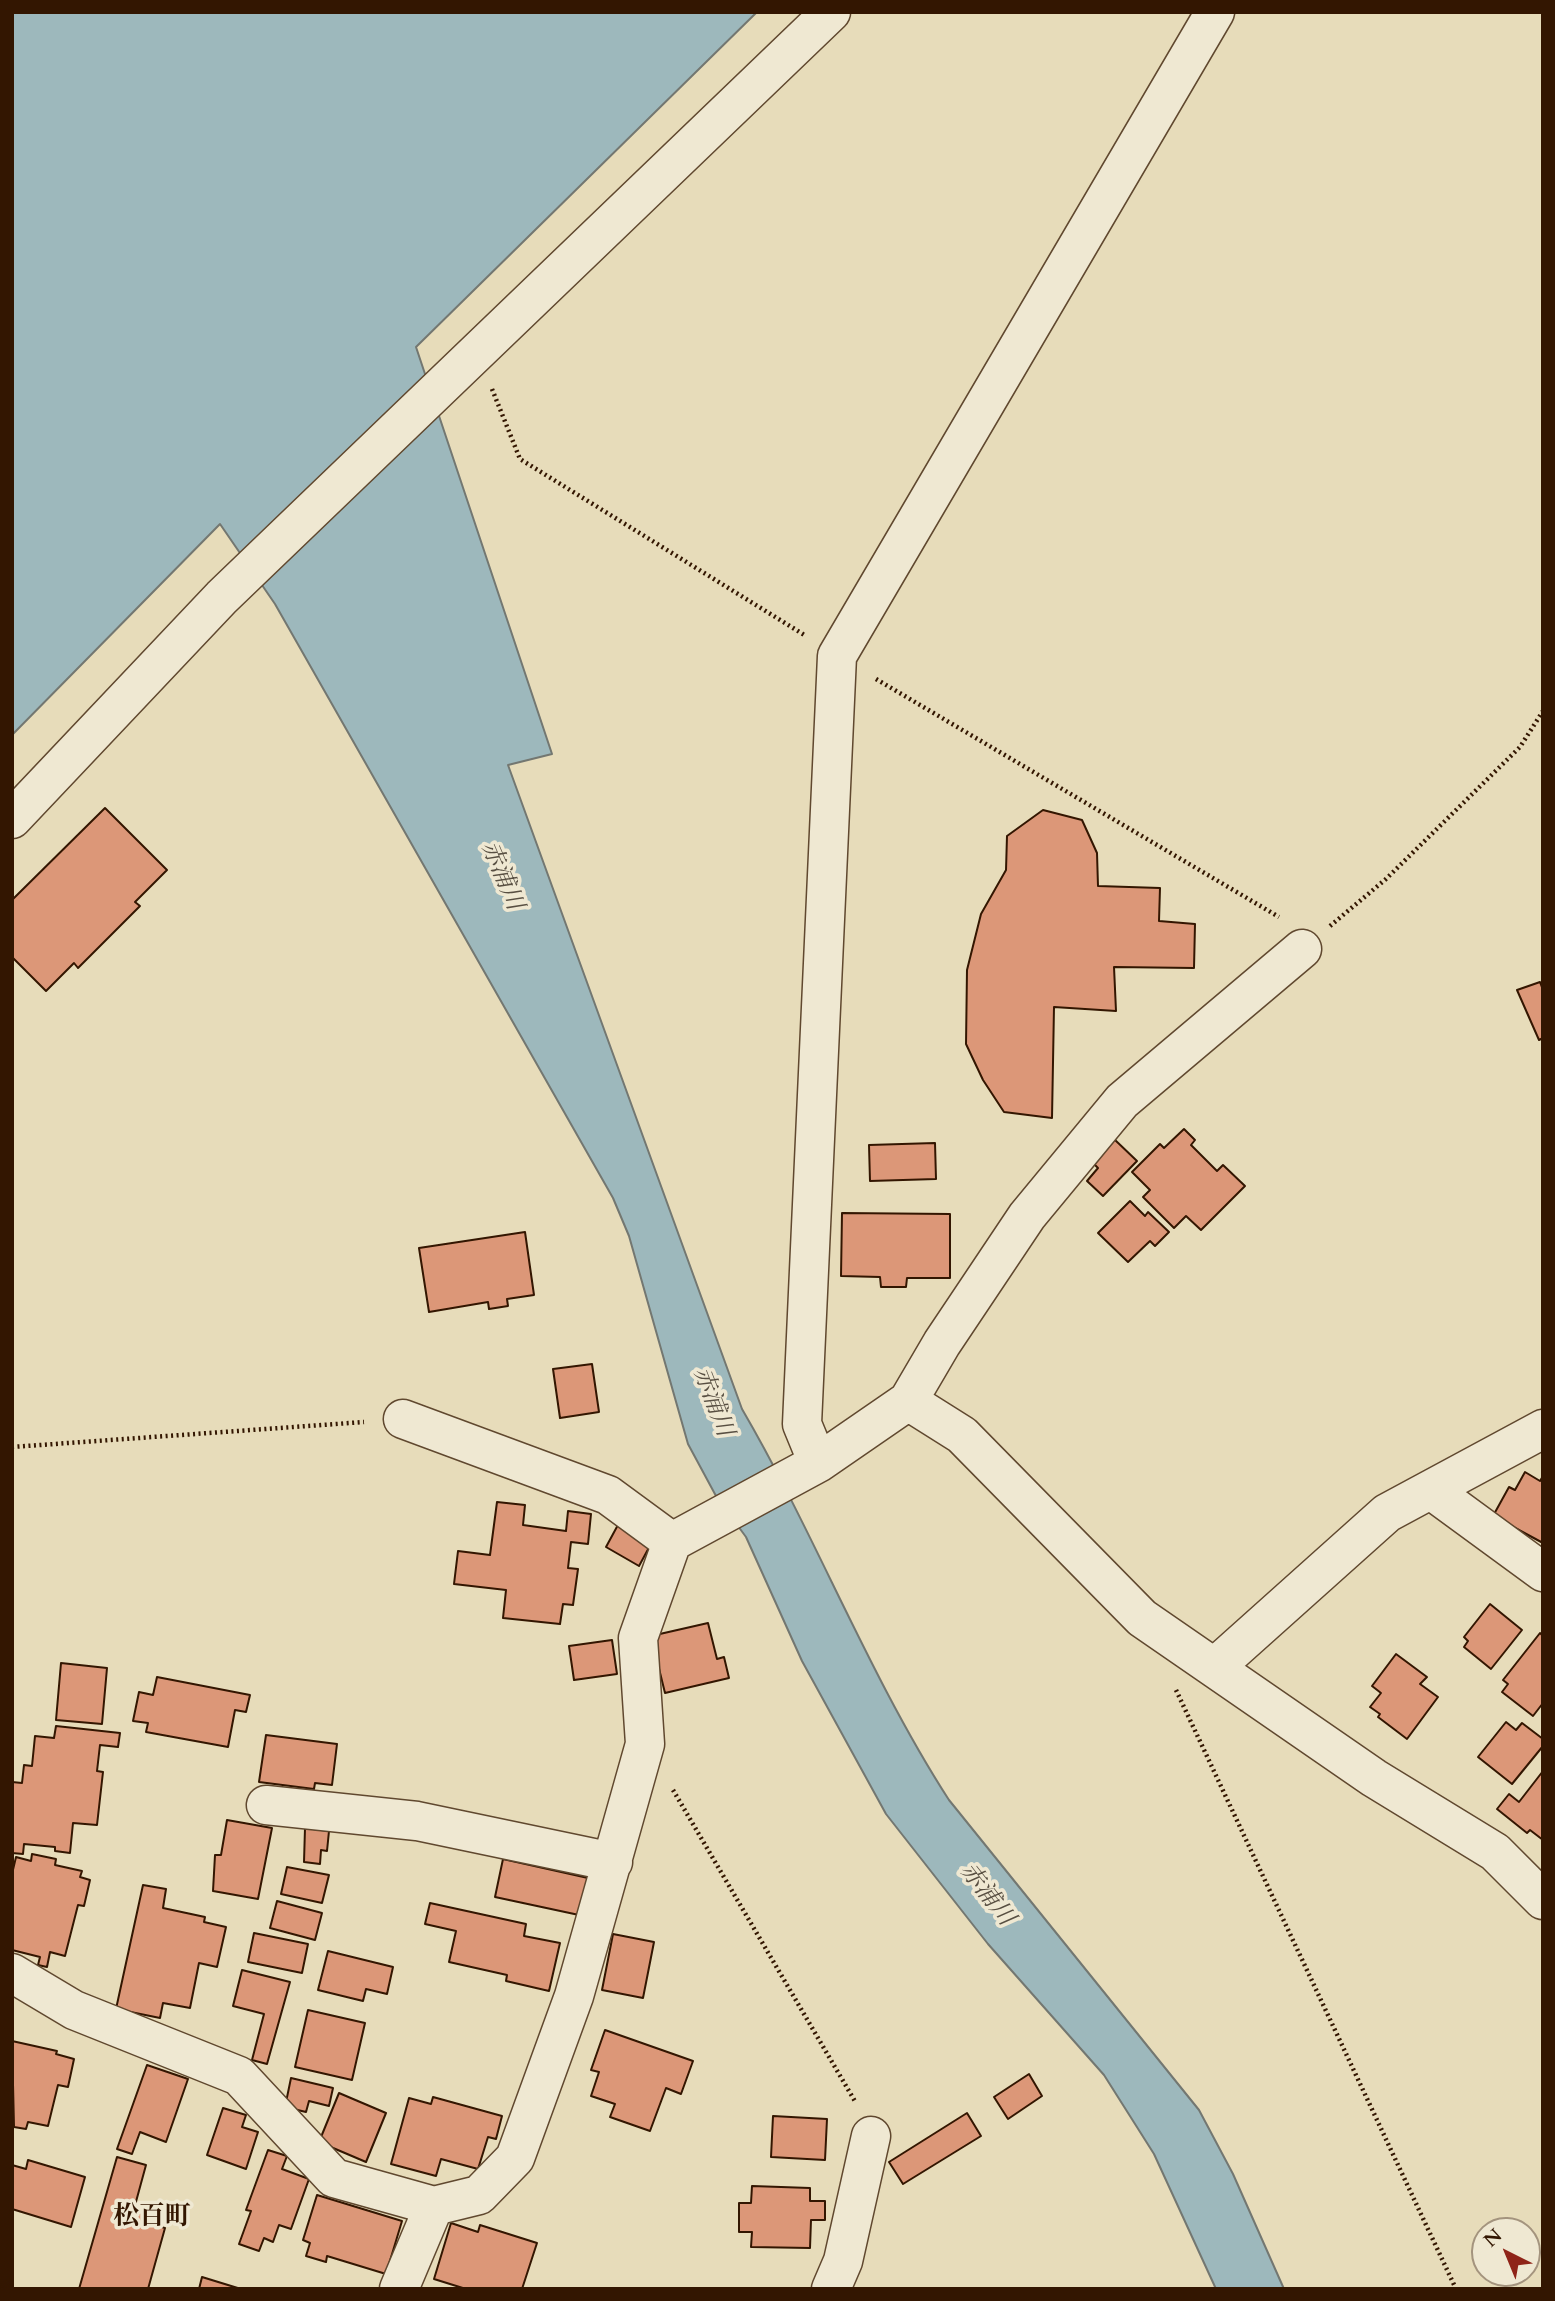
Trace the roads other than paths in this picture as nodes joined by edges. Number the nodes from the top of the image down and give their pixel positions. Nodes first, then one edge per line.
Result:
1 (831, 12) edge
2 (1215, 12) edge
3 (12, 819) edge
4 (1302, 949) road end
5 (908, 1402) junction
6 (403, 1419) road end
7 (1543, 1429) edge
8 (818, 1464) junction
9 (1431, 1490) junction
10 (672, 1542) junction
11 (1543, 1572) edge
12 (1215, 1667) junction
13 (266, 1805) dead end
14 (614, 1862) junction
15 (1543, 1900) edge
16 (12, 1973) edge
17 (871, 2136) road end
18 (433, 2206) junction
19 (399, 2289) edge
20 (831, 2289) edge

1 - 3 street
2 - 8 street
4 - 5 street
5 - 8 street
5 - 12 street
6 - 10 street
7 - 9 street
8 - 10 street
9 - 11 street
9 - 12 street
10 - 14 street
12 - 15 street
13 - 14 street
14 - 18 street
16 - 18 street
17 - 20 street
18 - 19 street

